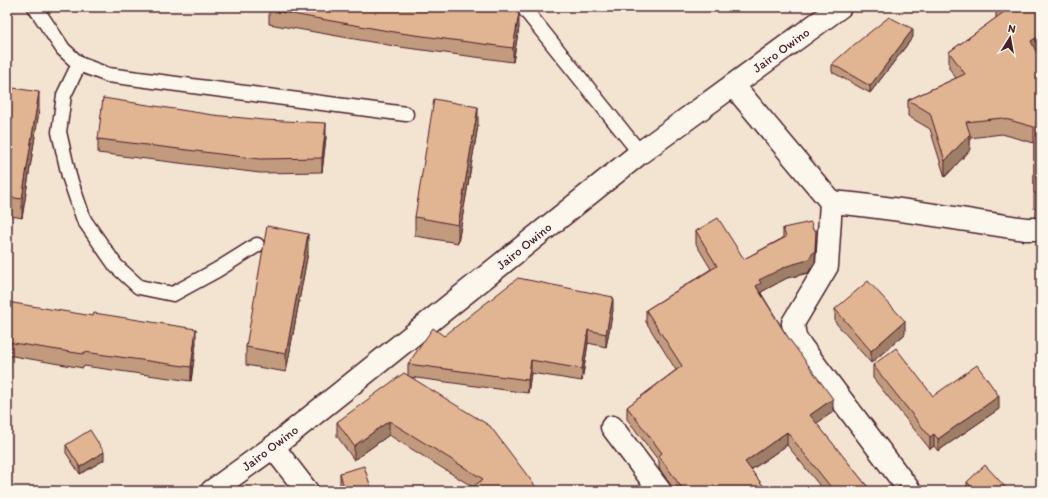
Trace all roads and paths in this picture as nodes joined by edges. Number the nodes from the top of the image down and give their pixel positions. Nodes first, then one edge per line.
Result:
1 (36, 7) edge
2 (523, 7) edge
3 (840, 7) edge
4 (79, 64) junction
5 (733, 85) junction
6 (406, 114) dead end
7 (640, 153) junction
8 (831, 202) junction
9 (1041, 229) edge
10 (257, 245) dead end
11 (612, 427) dead end
12 (272, 448) junction
13 (212, 491) edge
14 (307, 491) edge
15 (660, 491) edge
16 (910, 491) edge

1 - 4 lane
2 - 7 lane
3 - 5 street, Jairo Owino
4 - 6 lane
4 - 10 lane
5 - 7 street, Jairo Owino
5 - 8 street
7 - 12 street, Jairo Owino
8 - 9 street
8 - 16 street
11 - 15 street
12 - 13 street, Jairo Owino
12 - 14 street

